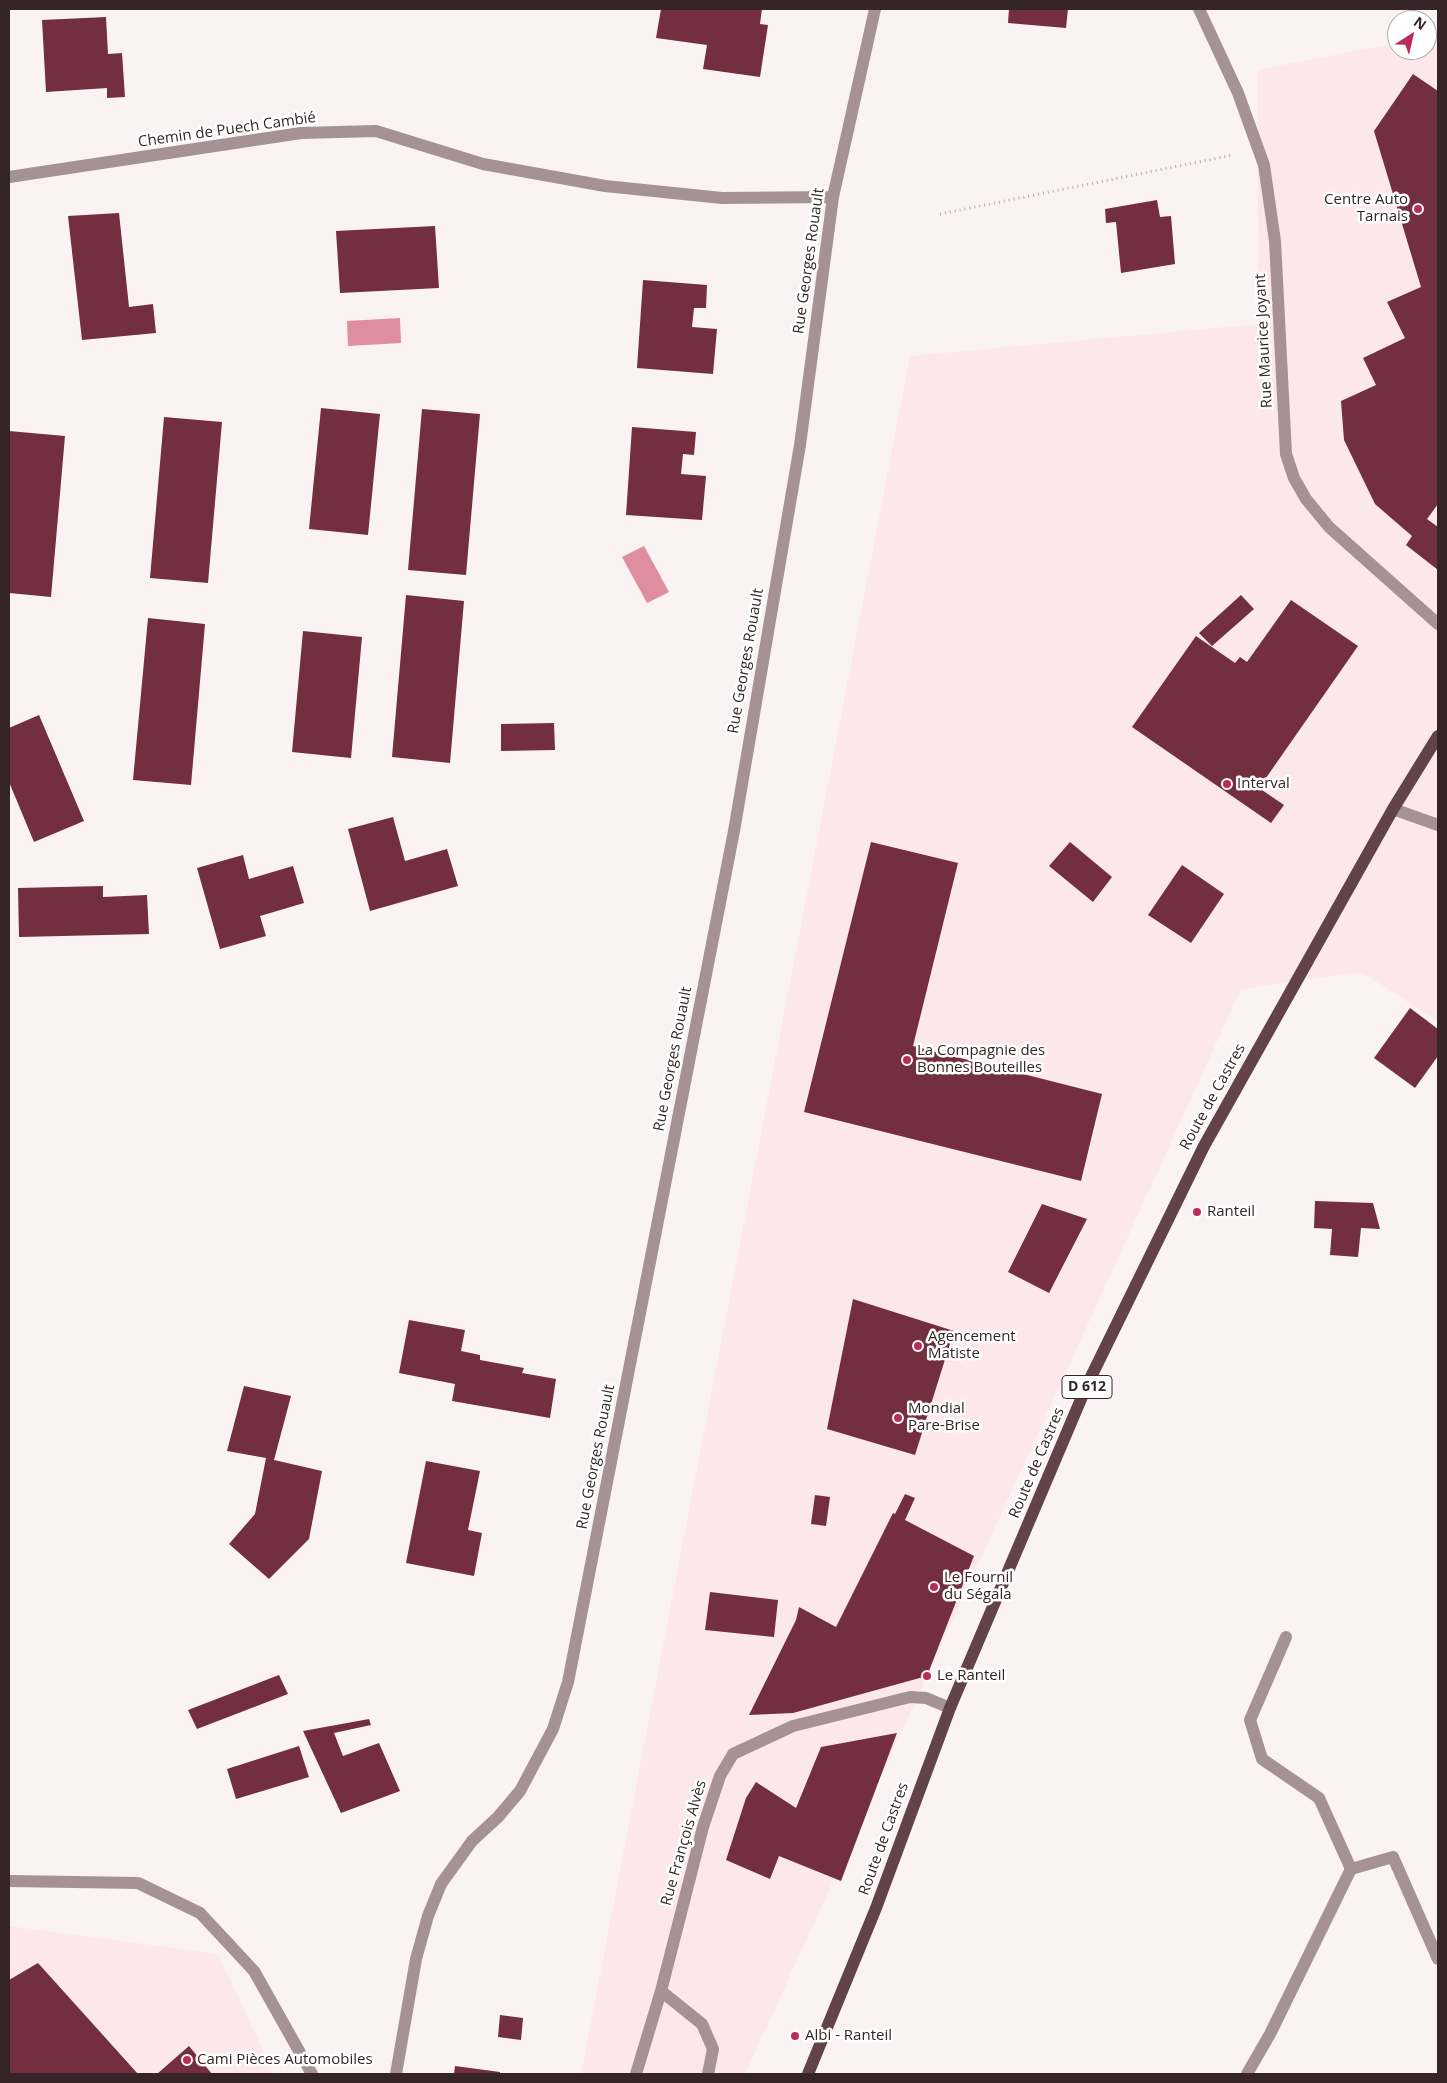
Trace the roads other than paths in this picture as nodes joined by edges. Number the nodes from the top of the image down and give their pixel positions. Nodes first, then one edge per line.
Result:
1 (875, 9) edge
2 (1199, 9) edge
3 (9, 177) edge
4 (833, 197) junction
5 (1438, 624) edge
6 (1438, 736) edge
7 (1393, 809) junction
8 (1438, 825) edge
9 (1286, 1637) dead end
10 (950, 1708) junction
11 (1351, 1868) junction
12 (9, 1880) edge
13 (1438, 1959) edge
14 (661, 1991) junction
15 (312, 2074) edge
16 (396, 2074) edge
17 (636, 2074) edge
18 (708, 2074) edge
19 (809, 2074) edge
20 (1248, 2074) edge

1 - 4 street, Rue Georges Rouault
2 - 5 street, Rue Maurice Joyant
3 - 4 street, Chemin de Puech Cambié
4 - 16 street, Rue Georges Rouault
6 - 7 main road, Route de Castres / D 612
7 - 8 street
7 - 10 main road, Route de Castres / D 612
9 - 11 street
10 - 14 street, Rue François Alvès
10 - 19 main road, Route de Castres / D 612
11 - 13 street
11 - 20 street
12 - 15 street
14 - 17 street, Rue François Alvès
14 - 18 street

